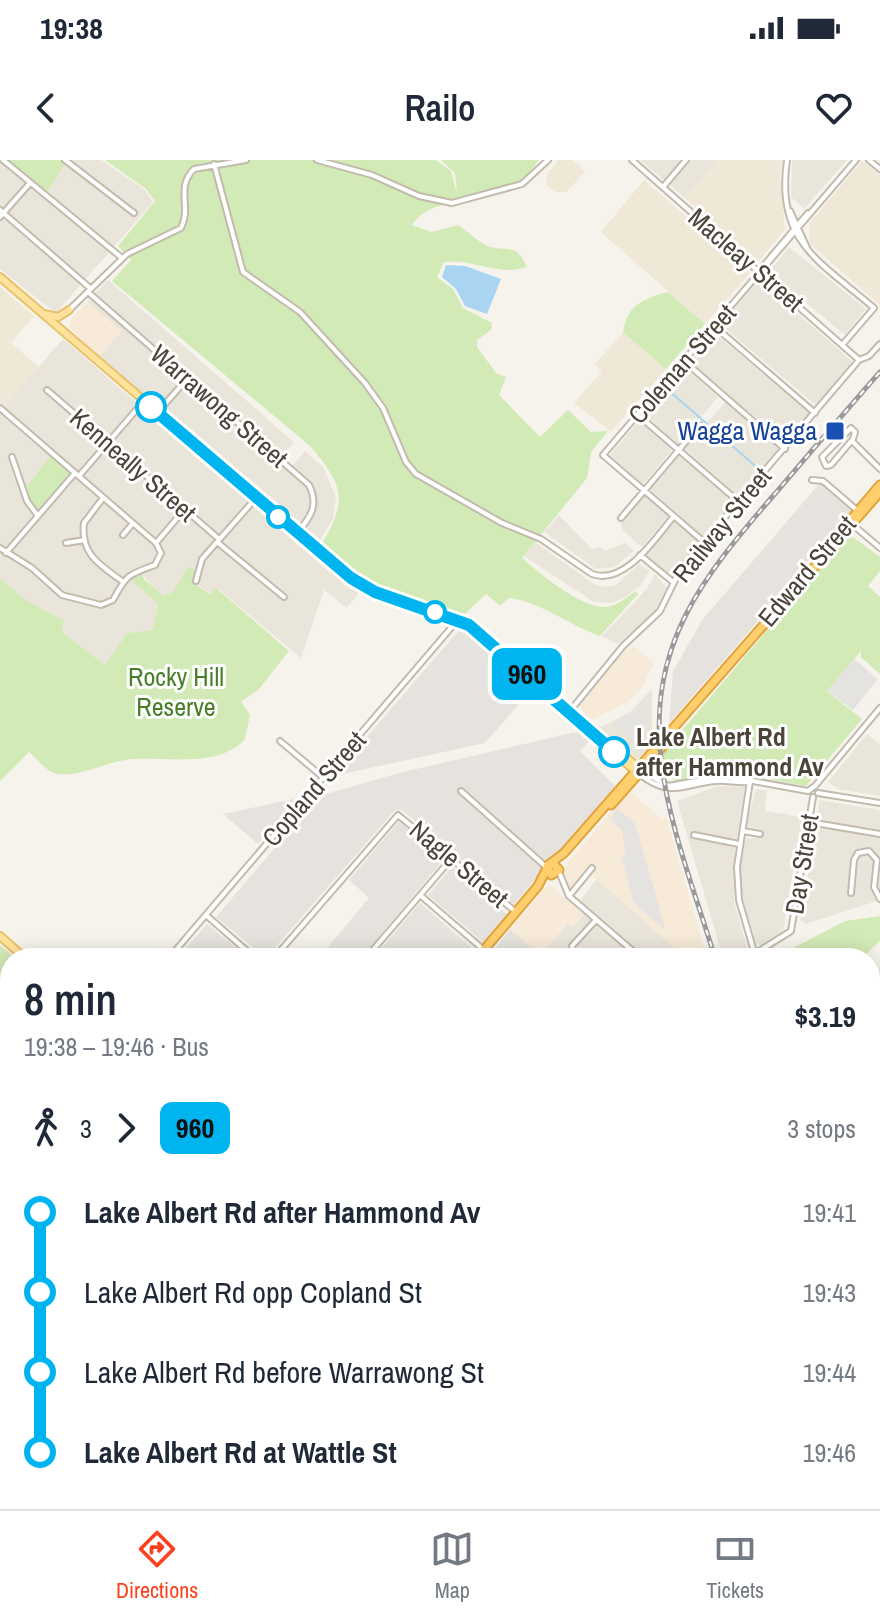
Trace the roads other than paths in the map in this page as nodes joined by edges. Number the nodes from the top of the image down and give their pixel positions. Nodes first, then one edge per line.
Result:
1 (3, 160) edge
2 (65, 160) edge
3 (246, 160) edge
4 (317, 160) edge
5 (548, 160) edge
6 (632, 160) edge
7 (686, 160) edge
8 (787, 160) edge
9 (856, 160) edge
10 (869, 160) edge
11 (214, 164) junction
12 (880, 169) edge
13 (30, 183) junction
14 (663, 187) junction
15 (1, 213) edge
16 (134, 213) dead end
17 (796, 229) junction
18 (122, 258) junction
19 (759, 272) junction
20 (0, 277) edge
21 (89, 290) junction
22 (69, 310) junction
23 (41, 313) junction
24 (55, 324) junction
25 (714, 326) junction
26 (67, 335) junction
27 (843, 344) junction
28 (880, 344) edge
29 (859, 360) junction
30 (683, 361) junction
31 (187, 379) junction
32 (47, 390) dead end
33 (144, 401) junction
34 (0, 408) edge
35 (157, 413) junction
36 (815, 413) junction
37 (637, 415) junction
38 (700, 425) dead end
39 (852, 441) junction
40 (108, 443) junction
41 (846, 447) junction
42 (785, 449) junction
43 (679, 450) junction
44 (860, 452) junction
45 (12, 457) dead end
46 (880, 469) edge
47 (77, 475) junction
48 (812, 480) dead end
49 (880, 485) edge
50 (644, 490) junction
51 (880, 492) edge
52 (103, 498) junction
53 (256, 498) junction
54 (739, 502) junction
55 (872, 502) junction
56 (880, 508) edge
57 (185, 509) junction
58 (858, 511) junction
59 (38, 516) junction
60 (674, 516) junction
61 (621, 518) dead end
62 (133, 523) junction
63 (851, 523) junction
64 (297, 533) junction
65 (123, 535) dead end
66 (85, 540) junction
67 (218, 541) junction
68 (704, 542) junction
69 (66, 543) dead end
70 (156, 543) junction
71 (0, 548) edge
72 (880, 548) edge
73 (6, 553) junction
74 (640, 555) junction
75 (122, 581) junction
76 (196, 581) dead end
77 (673, 582) junction
78 (284, 597) dead end
79 (457, 620) junction
80 (880, 708) edge
81 (570, 711) junction
82 (280, 741) dead end
83 (638, 771) junction
84 (324, 778) junction
85 (750, 781) junction
86 (815, 786) junction
87 (461, 791) dead end
88 (808, 791) junction
89 (818, 793) junction
90 (813, 797) junction
91 (880, 803) edge
92 (809, 822) junction
93 (742, 831) junction
94 (760, 834) dead end
95 (880, 834) edge
96 (694, 835) dead end
97 (740, 844) junction
98 (452, 858) junction
99 (592, 868) dead end
100 (552, 869) junction
101 (851, 893) dead end
102 (420, 895) junction
103 (569, 896) junction
104 (880, 899) edge
105 (516, 912) junction
106 (206, 915) junction
107 (596, 920) junction
108 (178, 948) edge
109 (240, 948) edge
110 (283, 948) edge
111 (375, 948) edge
112 (482, 948) edge
113 (486, 948) edge
114 (572, 948) edge
115 (629, 948) edge
116 (753, 948) edge
117 (766, 948) edge

1 - 13 street
2 - 16 street
3 - 11 street
4 - 5 street
6 - 14 street, Macleay Street
7 - 14 street
8 - 17 street
9 - 17 street, Coleman Street
10 - 12 street
11 - 18 street
11 - 74 street
13 - 15 street
13 - 18 street
14 - 19 street, Macleay Street
15 - 21 street, Warrawong Street
17 - 19 street, Coleman Street
17 - 27 street
18 - 21 street
19 - 25 street, Coleman Street
19 - 27 street, Macleay Street
20 - 23 main road
21 - 22 street
21 - 31 street, Warrawong Street
22 - 23 main road
22 - 24 street
22 - 26 main road
23 - 24 main road
24 - 26 main road
25 - 30 street, Coleman Street
25 - 36 street
26 - 33 main road
27 - 29 street, Macleay Street
28 - 29 street, Railway Street
29 - 36 street, Railway Street
30 - 37 street, Coleman Street
30 - 42 street
31 - 35 street
31 - 64 street, Warrawong Street
32 - 40 street, Kenneally Street
33 - 35 main road
33 - 40 street
34 - 47 street
35 - 53 main road
36 - 42 street, Railway Street
37 - 43 street
37 - 50 street, Coleman Street
38 - 43 street
39 - 41 street
39 - 41 street
39 - 44 street
40 - 47 street
40 - 57 street, Kenneally Street
41 - 44 street
42 - 54 street, Railway Street
43 - 50 street
43 - 54 street
44 - 46 street
45 - 59 street
47 - 52 street
47 - 59 street
48 - 58 street
49 - 58 highway, Edward Street
50 - 60 street
50 - 61 street
51 - 55 highway, Edward Street
52 - 62 street
52 - 66 street
53 - 64 main road
53 - 67 street
54 - 68 street, Railway Street
55 - 56 street
55 - 63 highway, Edward Street
57 - 67 street, Kenneally Street
57 - 70 street
58 - 63 highway, Edward Street
59 - 73 street
60 - 68 street
60 - 74 street
62 - 65 street
62 - 70 street
63 - 72 street
63 - 83 highway, Edward Street
64 - 79 main road
66 - 69 street
66 - 75 street
67 - 76 street
67 - 78 street, Kenneally Street
68 - 77 street, Railway Street
70 - 75 street
71 - 73 street
73 - 75 street
74 - 77 street
77 - 81 street, Railway Street
79 - 81 main road
79 - 84 street, Copland Street
80 - 86 street
81 - 83 main road
82 - 84 street
83 - 85 street
83 - 100 highway, Edward Street
84 - 106 street, Copland Street
85 - 88 street
85 - 93 street
86 - 88 street
86 - 89 street
87 - 100 street
88 - 90 street
89 - 90 street
89 - 91 street
90 - 92 street, Day Street
92 - 95 street
92 - 117 street, Day Street
93 - 94 street
93 - 97 street
96 - 97 street
97 - 116 street
98 - 102 street
98 - 105 street, Nagle Street
98 - 110 street, Nagle Street
99 - 103 street
100 - 103 street
100 - 105 highway, Edward Street
101 - 104 street
102 - 111 street
102 - 112 street
103 - 107 street
105 - 113 highway, Edward Street
106 - 108 street, Copland Street
106 - 109 street
107 - 114 street
107 - 115 street

